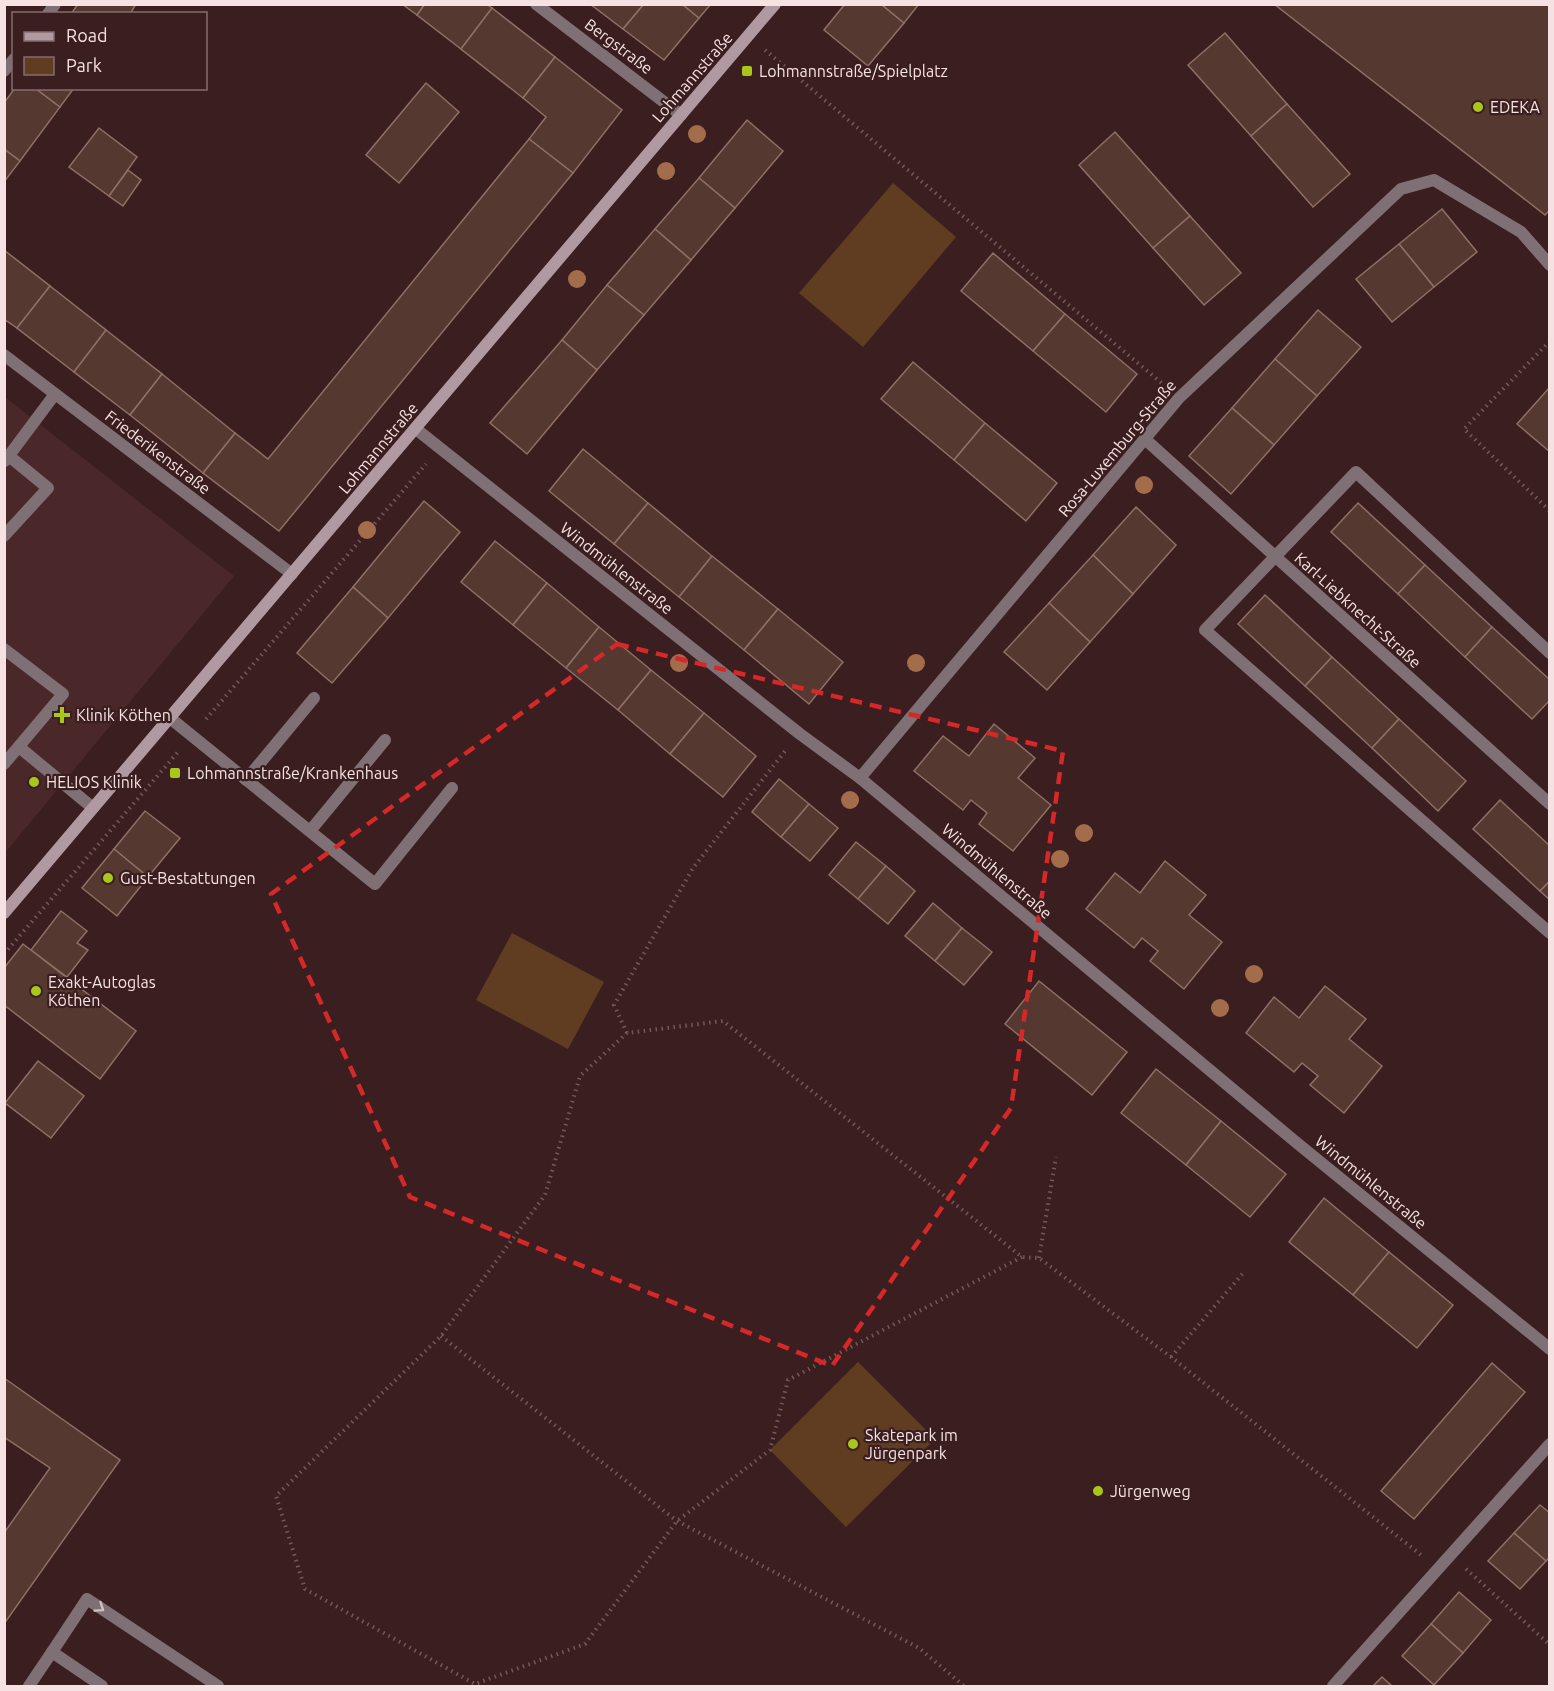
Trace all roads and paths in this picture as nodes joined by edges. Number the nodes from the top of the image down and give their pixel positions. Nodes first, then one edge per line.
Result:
1 (536, 4) edge
2 (776, 4) edge
3 (748, 37) junction
4 (681, 115) junction
5 (1550, 265) edge
6 (1550, 341) edge
7 (4, 355) edge
8 (56, 394) junction
9 (1179, 398) junction
10 (416, 429) junction
11 (1146, 440) junction
12 (440, 448) junction
13 (7, 459) edge
14 (1550, 510) edge
15 (4, 536) edge
16 (1274, 556) junction
17 (292, 574) junction
18 (4, 649) edge
19 (1550, 653) edge
20 (314, 698) dead end
21 (170, 718) junction
22 (800, 734) junction
23 (192, 736) junction
24 (385, 740) dead end
25 (19, 747) junction
26 (4, 764) edge
27 (860, 778) junction
28 (246, 780) junction
29 (452, 788) dead end
30 (1550, 804) edge
31 (93, 808) junction
32 (310, 831) junction
33 (4, 913) edge
34 (1550, 933) edge
35 (4, 954) edge
36 (627, 1033) junction
37 (1056, 1157) dead end
38 (1022, 1257) junction
39 (1039, 1258) junction
40 (1244, 1272) dead end
41 (441, 1336) junction
42 (1550, 1349) edge
43 (1171, 1358) junction
44 (1550, 1444) edge
45 (677, 1521) junction
46 (1450, 1555) junction
47 (1438, 1569) junction
48 (1550, 1645) edge
49 (52, 1652) junction
50 (29, 1686) edge
51 (102, 1686) edge
52 (218, 1686) edge
53 (964, 1686) edge
54 (1334, 1686) edge

1 - 4 street, Bergstraße
2 - 3 main road, Lohmannstraße
3 - 4 main road, Lohmannstraße
3 - 9 path
4 - 10 main road, Lohmannstraße
5 - 9 street, Rosa-Luxemburg-Straße
6 - 14 path
7 - 8 street, Friederikenstraße
8 - 13 street
8 - 17 street, Friederikenstraße
9 - 11 street, Rosa-Luxemburg-Straße
10 - 12 street, Windmühlenstraße
10 - 17 main road, Lohmannstraße
11 - 16 street, Karl-Liebknecht-Straße
11 - 27 street, Rosa-Luxemburg-Straße
12 - 22 street, Windmühlenstraße
12 - 23 path
13 - 15 street
16 - 19 street
16 - 30 street, Karl-Liebknecht-Straße
16 - 34 street
17 - 21 main road, Lohmannstraße
18 - 25 street
20 - 28 street
21 - 23 street
21 - 31 main road, Lohmannstraße
22 - 27 street, Windmühlenstraße
22 - 36 path
23 - 28 street
23 - 35 path
24 - 32 street
25 - 26 street
25 - 31 street
27 - 42 street, Windmühlenstraße
28 - 32 street
29 - 32 street
31 - 33 main road, Lohmannstraße
36 - 38 path
36 - 41 path
37 - 39 path
38 - 39 path
38 - 45 path
39 - 43 path
40 - 43 path
41 - 45 path
41 - 45 path
43 - 47 path
44 - 46 street
45 - 53 path
46 - 47 street
46 - 48 path
47 - 54 street
49 - 50 street
49 - 51 street
49 -> 52 street

